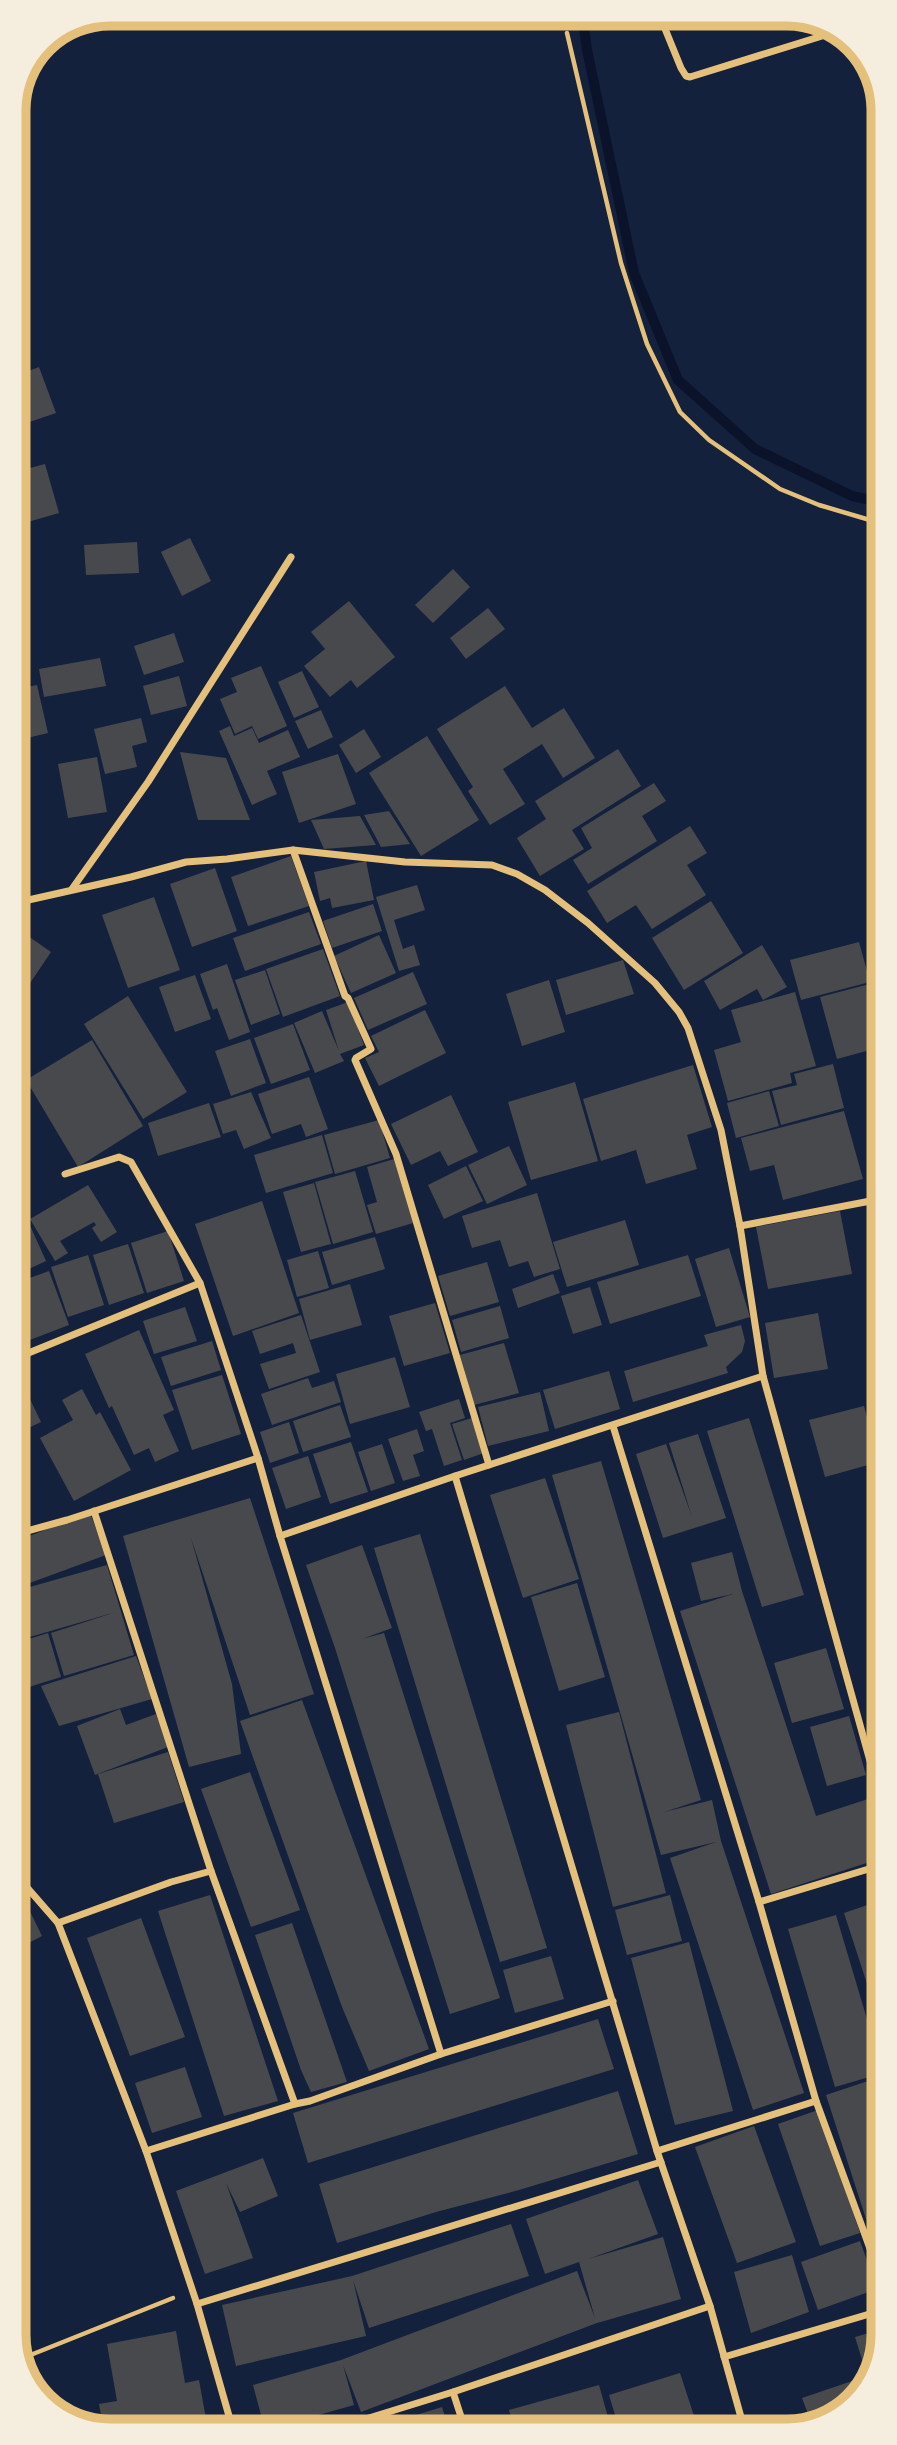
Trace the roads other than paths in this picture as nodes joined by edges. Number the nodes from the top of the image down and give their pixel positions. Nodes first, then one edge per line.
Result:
1 (664, 26) edge
2 (824, 35) edge
3 (291, 557) dead end
4 (293, 850) junction
5 (71, 890) junction
6 (26, 900) edge
7 (65, 1174) dead end
8 (871, 1201) edge
9 (740, 1226) junction
10 (200, 1283) junction
11 (26, 1354) dead end
12 (763, 1376) junction
13 (613, 1426) junction
14 (258, 1458) junction
15 (489, 1465) junction
16 (455, 1476) junction
17 (94, 1511) junction
18 (26, 1531) edge
19 (280, 1536) junction
20 (871, 1764) edge
21 (871, 1868) edge
22 (211, 1871) junction
23 (26, 1888) edge
24 (759, 1902) junction
25 (58, 1923) junction
26 (613, 2001) junction
27 (441, 2054) junction
28 (816, 2101) junction
29 (295, 2104) junction
30 (146, 2151) junction
31 (657, 2151) junction
32 (661, 2162) junction
33 (871, 2251) edge
34 (197, 2304) junction
35 (710, 2306) junction
36 (871, 2314) edge
37 (724, 2357) junction
38 (453, 2392) junction
39 (230, 2419) edge
40 (366, 2419) edge
41 (461, 2419) edge
42 (741, 2419) edge

1 - 2 street
3 - 5 street
4 - 5 street
4 - 9 street
4 - 15 street
5 - 6 street
7 - 10 street
8 - 9 street
9 - 12 street
10 - 11 street
10 - 14 street
12 - 13 street
12 - 20 street
13 - 15 street
13 - 24 street
14 - 17 street
14 - 19 street
15 - 16 street
16 - 19 street
16 - 26 street
17 - 18 street
17 - 22 street
19 - 27 street
21 - 24 street
22 - 25 street
22 - 29 street
23 - 25 street
24 - 28 street
25 - 30 street
26 - 27 street
26 - 31 street
27 - 29 street
28 - 31 street
28 - 33 street
29 - 30 street
30 - 34 street
31 - 32 street
32 - 34 street
32 - 35 street
34 - 39 street
35 - 37 street
35 - 38 street
36 - 37 street
37 - 42 street
38 - 40 street
38 - 41 street

